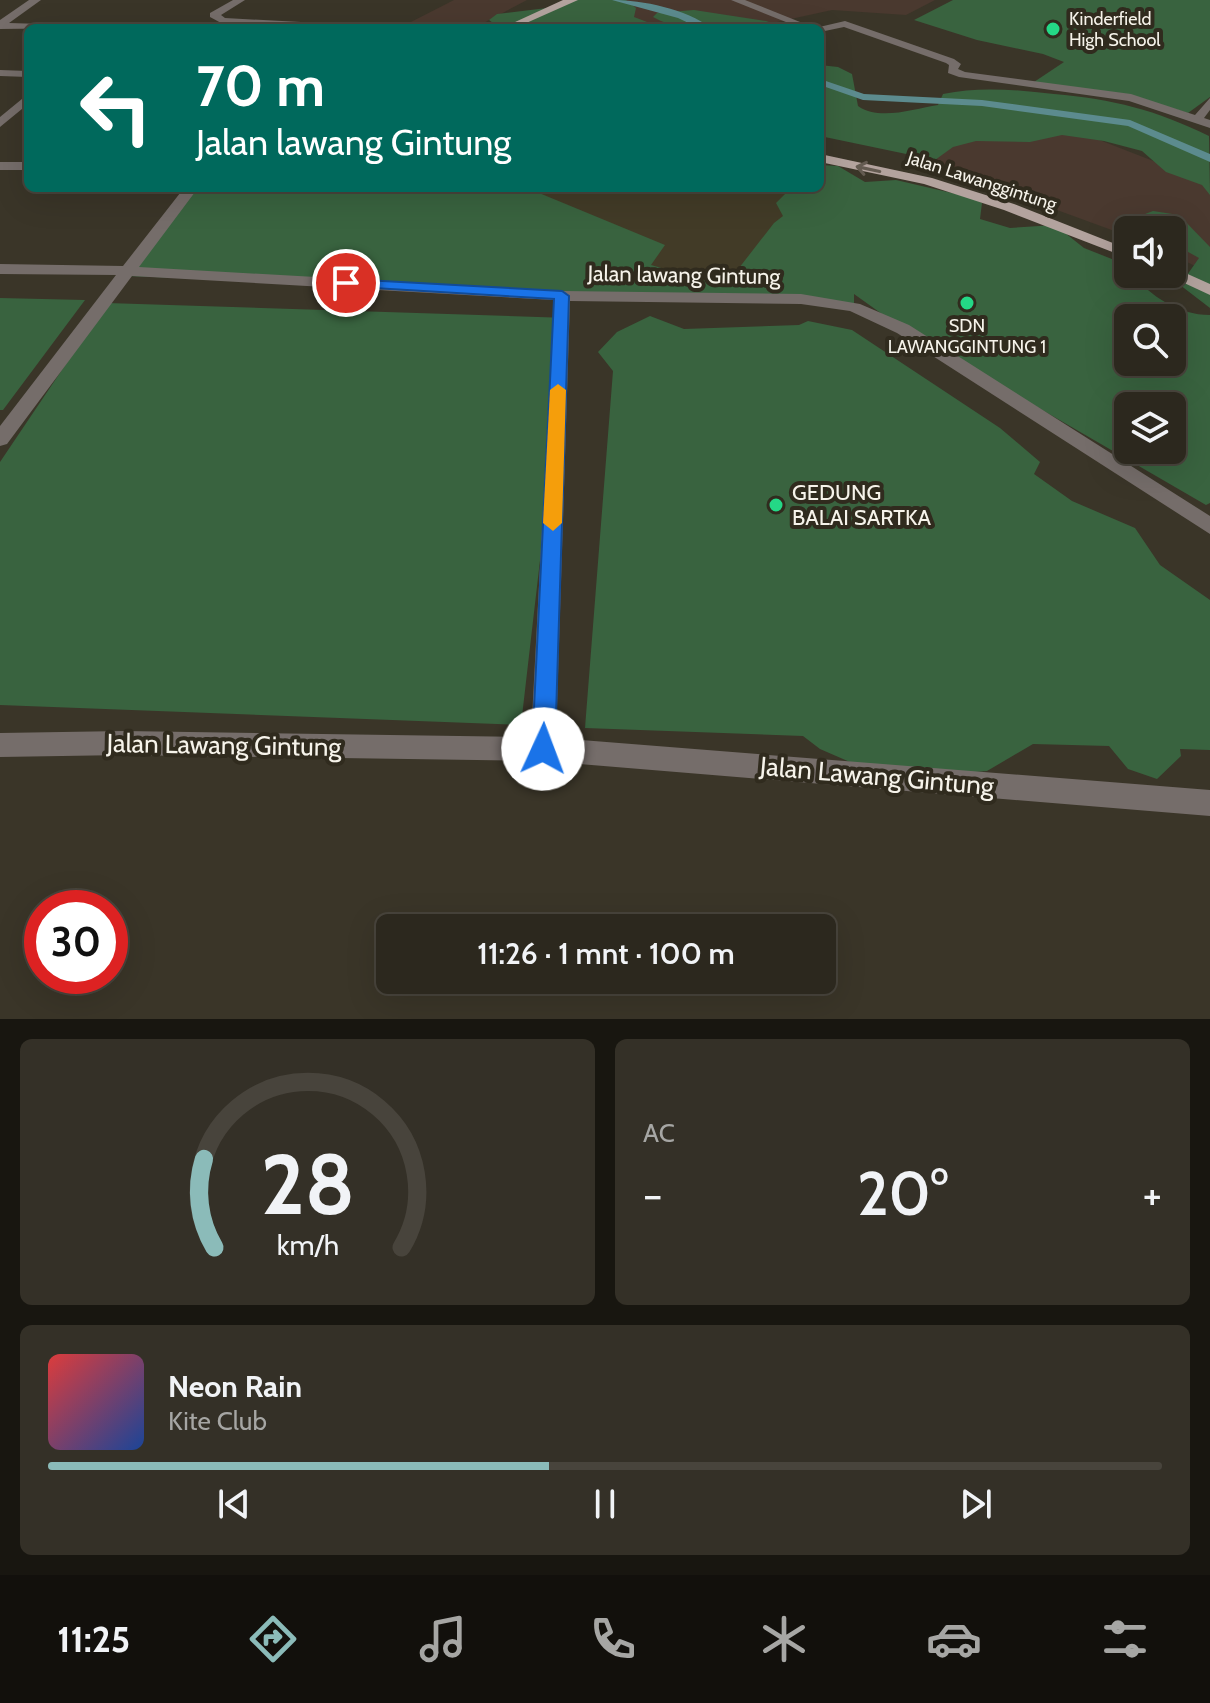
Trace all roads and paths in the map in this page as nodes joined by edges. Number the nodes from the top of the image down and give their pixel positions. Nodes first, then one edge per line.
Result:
1 (36, 0) edge
2 (240, 0) edge
3 (573, 0) edge
4 (736, 0) edge
5 (280, 24) edge
6 (515, 24) edge
7 (799, 24) edge
8 (0, 25) edge
9 (24, 26) edge
10 (824, 28) edge
11 (0, 73) edge
12 (24, 74) edge
13 (24, 102) edge
14 (1210, 102) edge
15 (1203, 122) edge
16 (0, 123) edge
17 (824, 159) edge
18 (0, 166) edge
19 (24, 166) edge
20 (188, 192) edge
21 (1114, 248) edge
22 (0, 269) edge
23 (130, 271) junction
24 (1186, 279) edge
25 (1210, 290) edge
26 (562, 296) junction
27 (0, 439) edge
28 (1210, 526) edge
29 (0, 745) edge
30 (543, 749) junction
31 (1210, 803) edge

1 - 8 street
2 - 5 street
3 - 6 main road
4 - 7 street
8 - 9 street
10 - 15 street
11 - 12 street
13 - 16 street
14 - 15 street
21 -> 17 main road, Jalan Lawanggintung
18 - 19 street
20 - 23 street
22 - 23 street, Jalan lawang Gintung
23 - 26 street, Jalan lawang Gintung
23 - 27 street
24 - 25 main road
26 - 28 street, Jalan lawang Gintung
26 - 30 street, Jalan Lawang Gintung
29 - 30 street, Jalan Lawang Gintung
30 - 31 street, Jalan Lawang Gintung

